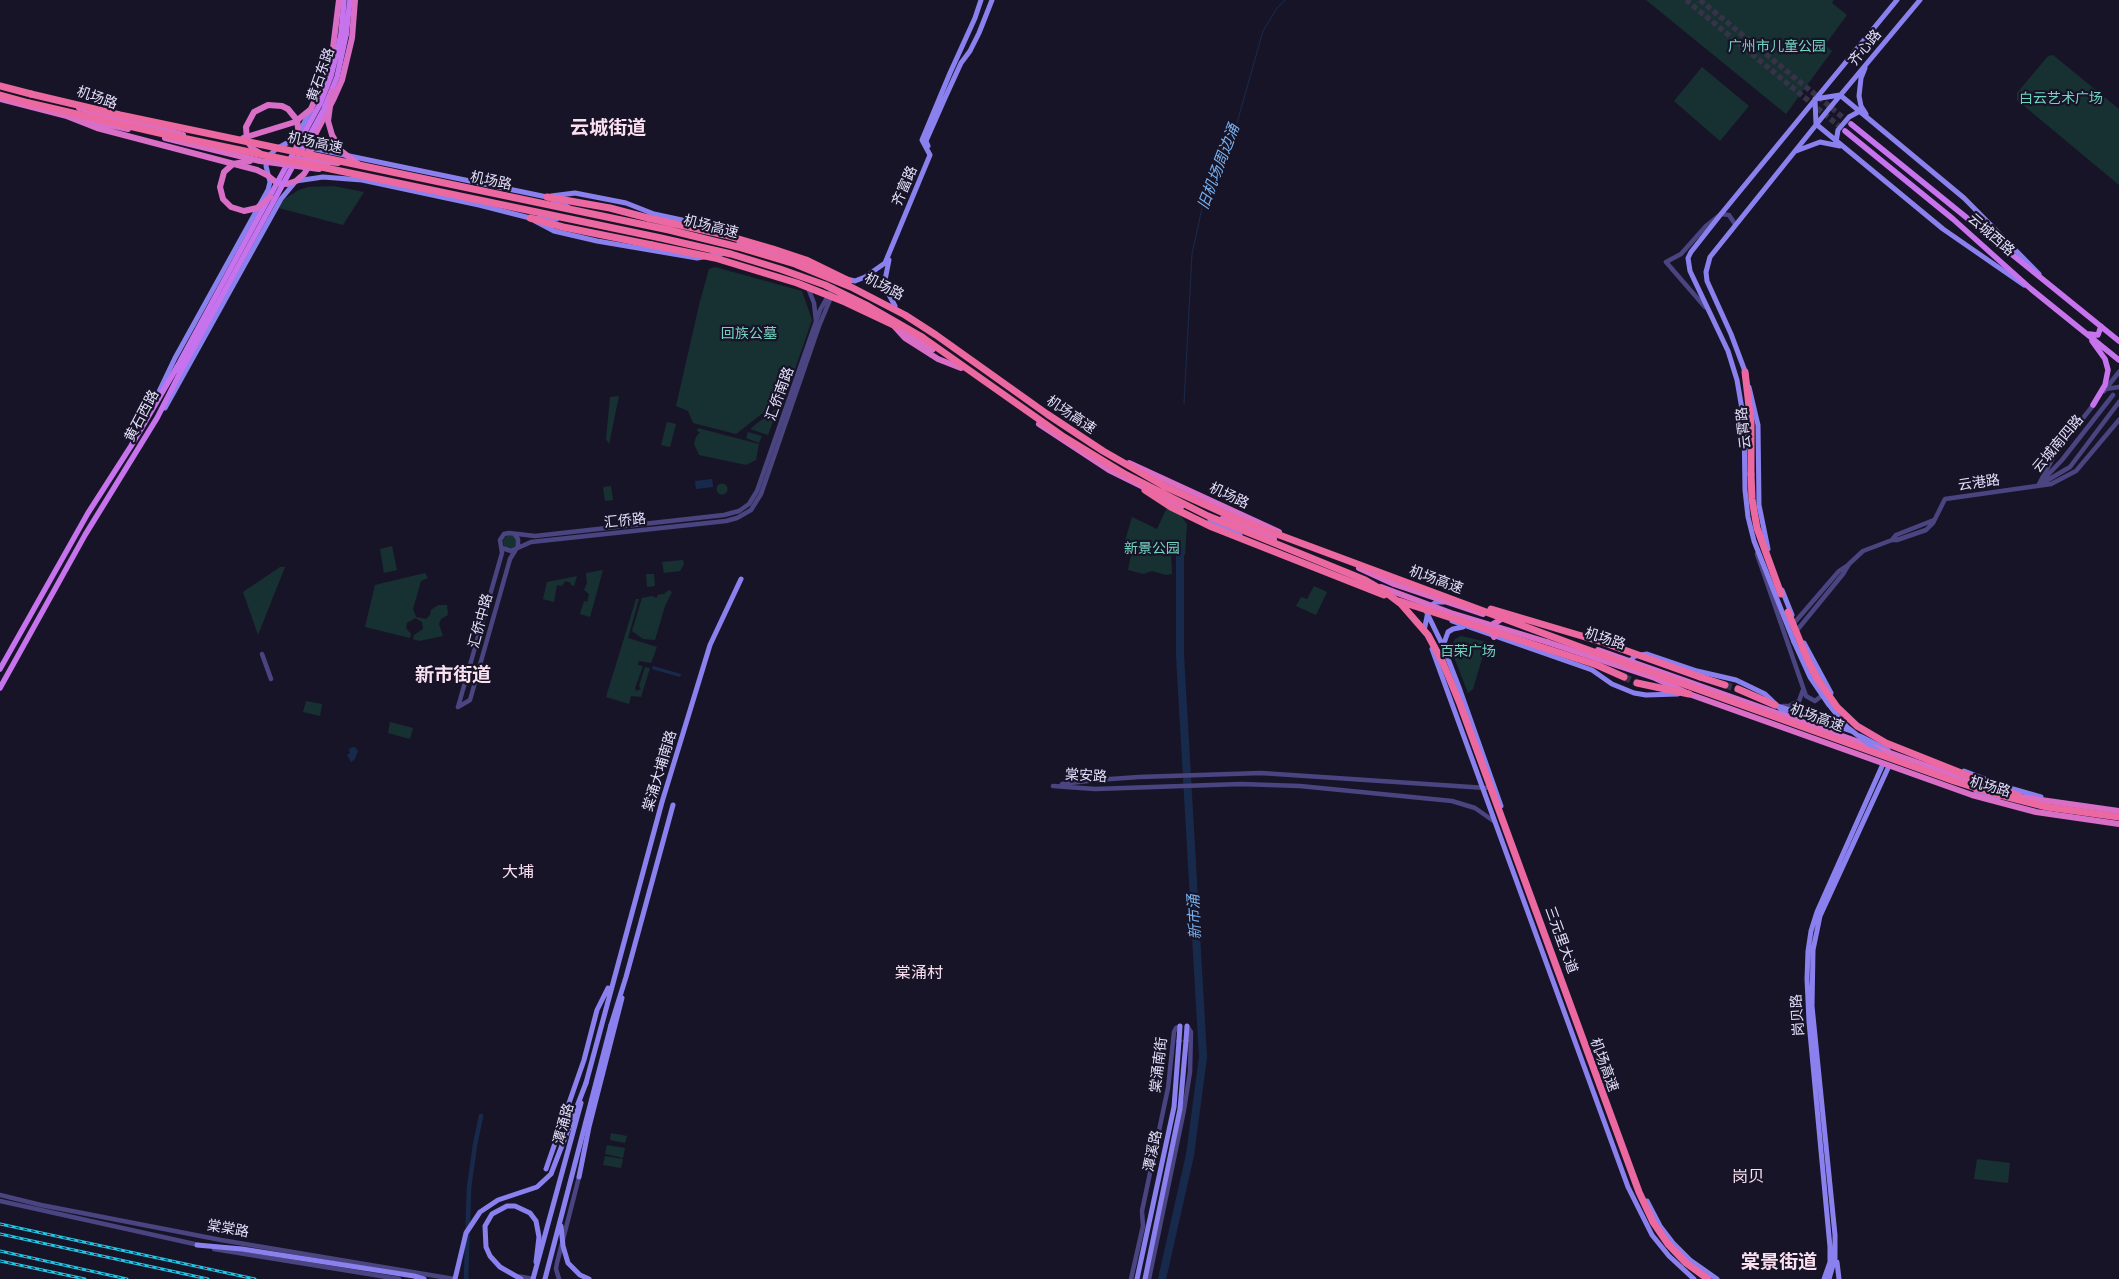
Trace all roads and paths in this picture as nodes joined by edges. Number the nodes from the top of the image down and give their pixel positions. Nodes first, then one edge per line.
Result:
1 (339, 0) edge
2 (344, 0) edge
3 (350, 0) edge
4 (355, 0) edge
5 (1898, 0) edge
6 (1920, 0) edge
7 (980, 1) edge
8 (991, 3) edge
9 (344, 35) junction
10 (1867, 63) junction
11 (0, 85) edge
12 (332, 91) junction
13 (1840, 95) junction
14 (0, 97) edge
15 (65, 99) junction
16 (1815, 99) junction
17 (312, 109) junction
18 (1828, 110) joint
19 (1860, 111) junction
20 (326, 114) junction
21 (64, 115) junction
22 (1870, 119) junction
23 (1816, 124) junction
24 (1851, 124) tunnel mouth
25 (302, 128) junction
26 (1845, 131) tunnel mouth
27 (155, 132) junction
28 (315, 136) junction
29 (236, 140) junction
30 (1836, 142) junction
31 (287, 144) junction
32 (1843, 147) junction
33 (308, 148) junction
34 (276, 149) junction
35 (298, 151) junction
36 (260, 153) junction
37 (260, 161) junction
38 (374, 161) junction
39 (1787, 161) junction
40 (230, 163) junction
41 (363, 167) junction
42 (268, 175) junction
43 (296, 181) junction
44 (371, 181) junction
45 (453, 189) junction
46 (270, 197) junction
47 (547, 197) junction
48 (522, 200) junction
49 (259, 206) junction
50 (569, 207) junction
51 (272, 214) junction
52 (1721, 214) junction
53 (530, 218) junction
54 (564, 219) junction
55 (1736, 224) junction
56 (742, 245) junction
57 (722, 254) junction
58 (829, 274) junction
59 (801, 278) junction
60 (2043, 278) junction
61 (840, 279) junction
62 (2031, 289) junction
63 (832, 291) junction
64 (895, 306) junction
65 (1708, 310) junction
66 (904, 315) junction
67 (816, 324) junction
68 (2101, 326) junction
69 (2087, 333) junction
70 (2119, 334) edge
71 (922, 337) junction
72 (2119, 341) edge
73 (2119, 360) edge
74 (179, 368) junction
75 (1745, 372) junction
76 (2119, 372) edge
77 (2119, 387) edge
78 (2106, 389) junction
79 (2113, 395) dead end
80 (2119, 402) edge
81 (2093, 405) junction
82 (149, 414) junction
83 (157, 418) junction
84 (2119, 420) edge
85 (1123, 473) junction
86 (2038, 486) junction
87 (1189, 509) junction
88 (737, 512) joint
89 (737, 518) joint
90 (1762, 527) junction
91 (1751, 530) junction
92 (515, 534) junction
93 (1754, 541) junction
94 (502, 546) junction
95 (516, 548) junction
96 (1849, 564) junction
97 (56, 568) junction
98 (65, 572) junction
99 (741, 579) dead end
100 (49, 582) junction
101 (1394, 584) junction
102 (57, 586) junction
103 (1410, 590) junction
104 (1429, 591) junction
105 (1781, 594) dead end
106 (1388, 596) junction
107 (1446, 602) junction
108 (1463, 608) junction
109 (1427, 612) junction
110 (1788, 612) dead end
111 (1500, 620) junction
112 (1795, 622) junction
113 (1456, 623) junction
114 (1466, 627) junction
115 (1798, 629) junction
116 (1424, 632) junction
117 (1494, 637) junction
118 (1443, 646) junction
119 (262, 654) dead end
120 (1630, 661) junction
121 (0, 669) edge
122 (1624, 677) tunnel mouth
123 (271, 679) dead end
124 (1637, 683) tunnel mouth
125 (1825, 683) junction
126 (1725, 685) tunnel mouth
127 (1803, 686) junction
128 (0, 688) edge
129 (1738, 689) tunnel mouth
130 (1689, 694) junction
131 (1776, 705) junction
132 (1790, 718) junction
133 (1894, 753) junction
134 (1886, 765) junction
135 (1484, 788) junction
136 (1495, 789) junction
137 (673, 805) dead end
138 (2047, 807) junction
139 (2022, 808) junction
140 (2119, 811) edge
141 (2119, 817) edge
142 (1496, 823) junction
143 (2119, 824) edge
144 (614, 974) junction
145 (626, 977) junction
146 (1180, 1026) joint
147 (1187, 1026) joint
148 (1596, 1071) junction
149 (1586, 1074) junction
150 (586, 1083) junction
151 (546, 1169) dead end
152 (579, 1177) joint
153 (0, 1195) edge
154 (0, 1201) edge
155 (564, 1202) junction
156 (197, 1245) junction
157 (1836, 1254) junction
158 (1135, 1264) junction
159 (1152, 1264) junction
160 (1140, 1270) junction
161 (512, 1275) junction
162 (1828, 1276) edge
163 (534, 1278) edge
164 (399, 1279) edge
165 (424, 1279) edge
166 (454, 1279) edge
167 (521, 1279) edge
168 (545, 1279) edge
169 (560, 1279) edge
170 (589, 1279) edge
171 (1132, 1279) edge
172 (1137, 1279) edge
173 (1145, 1279) edge
174 (1149, 1279) edge
175 (1694, 1279) edge
176 (1708, 1279) edge
177 (1717, 1279) edge
178 (1823, 1279) edge
179 (1839, 1279) edge

1 - 17 highway
2 - 9 main road, 黄石东路
3 - 9 main road, 黄石东路
4 - 20 highway
5 - 16 main road, 齐心路
6 - 10 main road, 齐心路
7 - 8 main road
7 - 58 main road, 齐富路
8 - 64 main road, 齐富路
9 - 12 main road, 黄石东路, bridge
9 - 35 main road, 黄石东路, bridge
10 - 13 main road, 齐心路
10 - 22 main road
11 - 15 highway, 机场路
11 - 66 highway, 机场高速, bridge
12 - 35 main road, 黄石东路, bridge
12 - 41 highway, bridge
13 - 16 main road
13 - 18 main road, 齐心路
13 - 19 main road
14 - 21 highway, 机场路
14 - 71 highway, 机场高速, bridge
15 - 27 highway, 机场路
15 - 29 highway, 机场路
16 - 23 main road
16 - 52 main road, 云霄路
17 - 20 highway
17 - 25 main road
17 - 29 highway
18 - 23 main road, 云霄路
19 - 22 main road
19 - 30 main road
20 - 28 highway
21 - 27 highway, 机场路
21 - 40 highway, 机场路
22 - 60 main road
23 - 30 main road
23 - 39 main road, 云霄路
24 - 60 main road, 云城西路
25 - 28 highway
25 - 31 main road
26 - 62 main road, 云城西路
27 - 36 highway, 机场路, bridge
27 - 37 highway, 机场路, bridge
28 - 33 highway
29 - 34 main road
29 - 40 highway
30 - 32 main road
31 - 33 main road
31 - 34 main road
32 - 39 main road
32 - 62 main road
33 - 38 main road
33 - 43 highway
34 - 42 main road
35 - 36 highway, bridge
35 - 46 main road, 黄石西路, bridge
35 - 74 main road, 黄石西路, bridge
36 - 41 highway, 机场路, bridge
37 - 45 highway, 机场路, bridge
37 - 46 highway, bridge
38 - 44 main road
38 - 47 main road
39 - 55 main road, 云霄路
40 - 42 highway, 机场路
41 - 45 highway, 机场路, bridge
42 - 43 highway
42 - 49 main road
43 - 44 main road
43 - 51 main road
44 - 53 main road
45 - 48 highway, 机场路
45 - 54 highway, 机场路
46 - 74 main road, 黄石西路, bridge
47 - 48 main road
47 - 50 main road
47 - 56 main road
47 - 66 highway, bridge
48 - 50 highway, 机场路
49 - 51 main road
49 - 82 main road
50 - 56 highway, 机场路
51 - 83 main road
52 - 55 street
52 - 65 main road, 云霄路
52 - 65 street
53 - 54 main road
53 - 57 main road
53 - 71 highway, bridge
54 - 57 highway, 机场路
55 - 75 main road, 云霄路
56 - 58 highway, 机场路
57 - 59 highway, 机场路
58 - 61 highway, 机场路
59 - 63 highway, 机场路
59 - 67 street
60 - 68 main road, 云城西路
61 - 63 street, 汇侨南路
61 - 64 highway, 机场路
62 - 69 main road, 云城西路
63 - 67 street, 汇侨南路
63 - 87 highway, 机场路
63 - 89 street, 汇侨南路
64 - 101 highway, 机场路
65 - 91 main road, 云霄路
66 - 104 highway, 机场高速, bridge
67 - 88 street, 汇侨南路
68 - 69 main road
68 - 70 main road
68 - 72 main road, 云城西路
69 - 73 main road, 云城西路
69 - 81 main road
71 - 85 highway, 机场高速
74 - 82 main road, 黄石西路
74 - 83 main road, 黄石西路
75 - 90 main road, 云霄路
75 - 105 highway, bridge
76 - 78 street
77 - 78 street
78 - 81 street
79 - 86 street, 云城南四路
80 - 86 street, 云城南四路
81 - 86 street
82 - 97 main road, 黄石西路
83 - 98 main road, 黄石西路
84 - 86 street
85 - 122 highway, bridge
85 - 176 highway, 机场高速, bridge
86 - 96 street, 云港路
87 - 106 main road
87 - 130 highway, 机场路, bridge
88 - 92 street, 汇侨路
89 - 95 street, 汇侨路
90 - 91 street
90 - 112 main road, 云霄路
91 - 93 main road, 云霄路
92 - 94 street
92 - 95 street
93 - 127 street
93 - 139 main road, 云霄路, bridge
94 - 95 street
94 - 95 street, 汇侨中路
96 - 112 street, 云港路
96 - 115 street, 云港路
97 - 98 street
97 - 100 main road, 黄石西路
98 - 102 main road, 黄石西路
99 - 144 main road, 棠涌大埔南路
100 - 102 street
100 - 121 main road, 黄石西路
101 - 103 highway, 机场路
101 - 106 highway
102 - 128 main road, 黄石西路
103 - 107 highway, 机场路
103 - 109 main road, 三元里大道
104 - 126 highway, bridge
104 - 138 highway, 机场高速, bridge
106 - 109 main road
106 - 116 main road, 三元里大道
107 - 108 highway, 机场路
107 - 109 main road
108 - 111 highway, 机场路
108 - 113 highway
109 - 113 main road
109 - 116 main road
109 - 118 main road, 三元里大道
110 - 138 highway, bridge
111 - 117 highway
111 - 120 highway, 机场路
112 - 115 main road, 云霄路
113 - 114 main road
114 - 117 main road
114 - 118 main road
115 - 125 main road, 云霄路
116 - 135 main road, 三元里大道
117 - 130 main road
118 - 136 main road, 三元里大道
119 - 123 street
120 - 131 main road
120 - 132 highway, 机场路
124 - 130 highway
125 - 127 street
125 - 133 main road, 云霄路
127 - 131 street
129 - 131 highway
130 - 134 highway, 机场路
131 - 132 main road
131 - 133 main road
132 - 133 highway, 机场路
133 - 140 highway, 机场路
134 - 139 highway, 机场路
134 - 157 main road, 岗贝路
134 - 162 main road, 岗贝路
135 - 136 street, 棠安路
135 - 142 main road, 三元里大道
135 - 142 street, 棠安路
136 - 148 main road, 三元里大道
137 - 145 main road, 棠涌大埔南路
138 - 141 highway, 机场高速, bridge
139 - 143 highway, 机场路
142 - 149 main road, 三元里大道
144 - 150 main road, 潭涌路
144 - 151 main road
145 - 152 main road
145 - 155 main road, 潭涌路, bridge
146 - 158 street, 棠涌南街
146 - 160 main road, 潭溪路, bridge
147 - 159 street, 棠涌南街
147 - 173 main road, 潭溪路, bridge
148 - 149 main road
148 - 177 main road, 三元里大道
149 - 175 main road, 三元里大道
150 - 163 main road, 潭涌路, bridge
150 - 166 main road, bridge
152 - 169 street
153 - 166 street, 棠棠路
154 - 156 street, 棠棠路
155 - 168 main road, 潭涌路, bridge
155 - 170 main road, bridge
156 - 164 street, 棠棠路
156 - 165 main road
157 - 162 main road, 岗贝路
157 - 179 main road
158 - 159 street
158 - 171 street, 棠涌南街
159 - 174 street, 棠涌南街
160 - 171 main road, bridge
160 - 172 main road, 潭溪路, bridge
161 - 163 street
161 - 163 main road, bridge
161 - 167 main road
162 - 178 main road, 岗贝路

